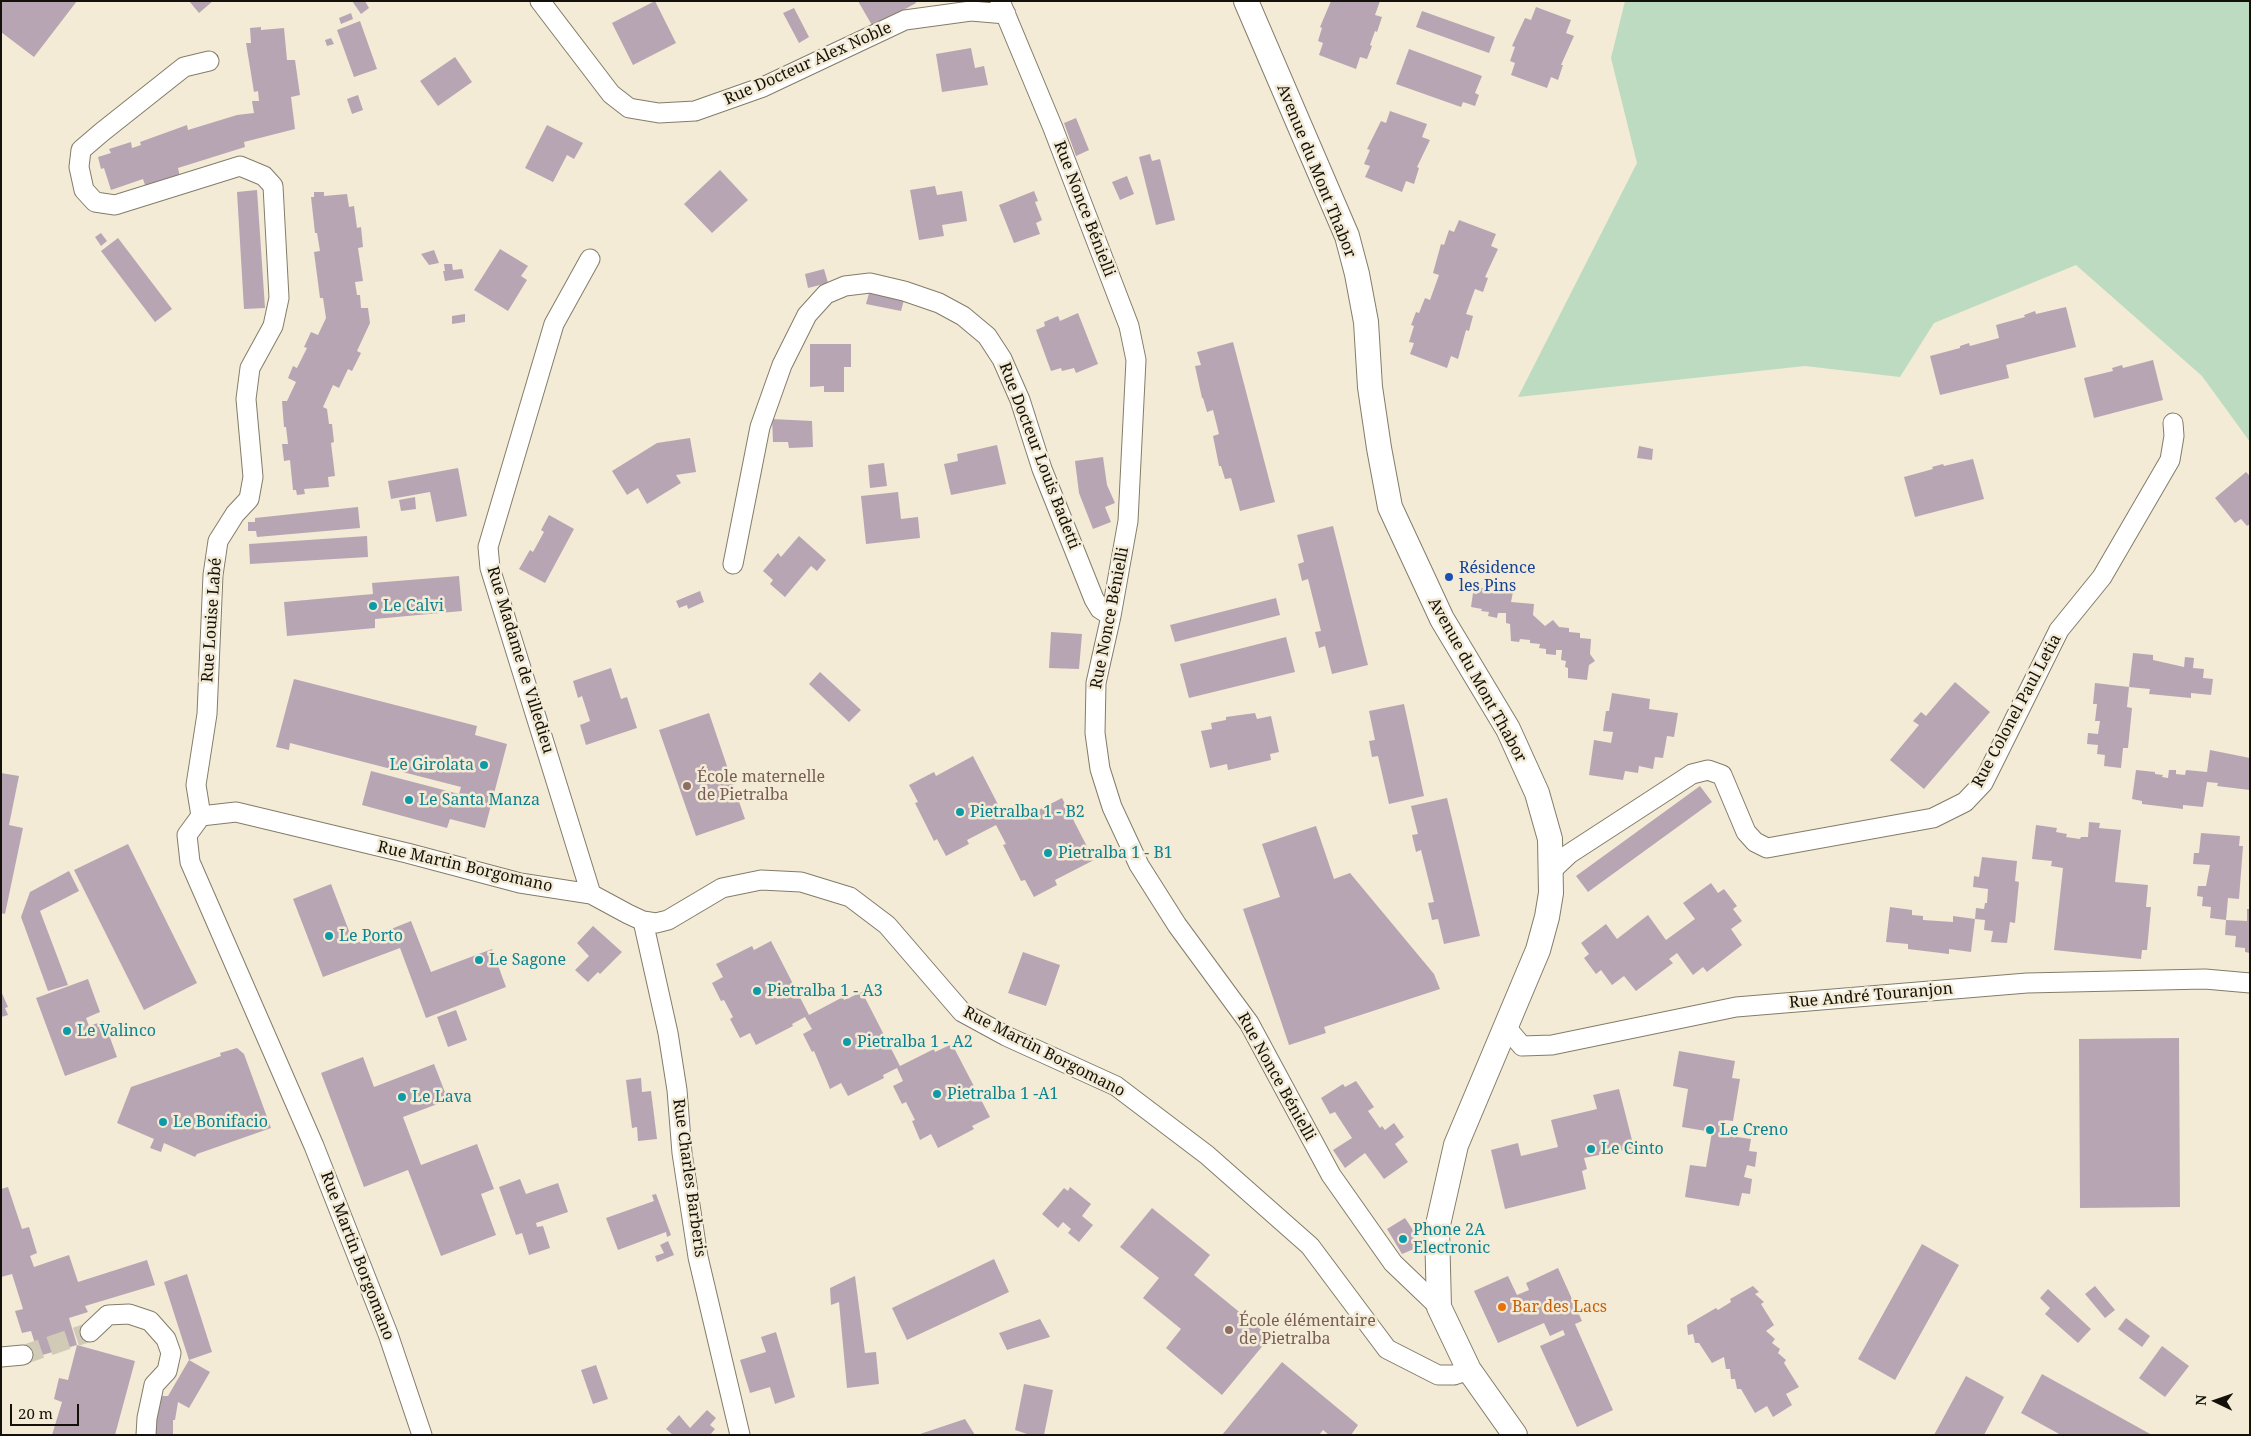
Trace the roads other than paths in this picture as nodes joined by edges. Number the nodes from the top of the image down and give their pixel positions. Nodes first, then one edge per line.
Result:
1 (540, 1) edge
2 (1246, 1) edge
3 (1003, 8) edge
4 (209, 60) dead end
5 (590, 258) dead end
6 (2173, 423) dead end
7 (733, 564) dead end
8 (1111, 616) junction
9 (201, 816) junction
10 (1551, 871) junction
11 (591, 894) junction
12 (643, 921) junction
13 (2250, 983) edge
14 (1505, 1026) junction
15 (1439, 1307) junction
16 (90, 1332) tunnel mouth
17 (23, 1355) tunnel mouth
18 (1, 1356) edge
19 (1470, 1370) junction
20 (146, 1435) edge
21 (422, 1435) edge
22 (740, 1435) edge
23 (1515, 1435) edge

1 - 3 street, Rue Docteur Alex Noble
2 - 10 street, Avenue du Mont Thabor
3 - 8 street, Rue Nonce Bénielli
4 - 9 street, Rue Louise Labé
5 - 11 street, Rue Madame de Villedieu
6 - 10 street, Rue Colonel Paul Letia
7 - 8 street, Rue Docteur Louis Badetti
8 - 15 street, Rue Nonce Bénielli
9 - 11 street, Rue Martin Borgomano
9 - 21 street, Rue Martin Borgomano
10 - 14 street, Avenue du Mont Thabor
11 - 12 street, Rue Martin Borgomano
12 - 19 street, Rue Martin Borgomano
12 - 22 street, Rue Charles Barberis
13 - 14 street, Rue André Touranjon
14 - 15 street, Avenue du Mont Thabor
15 - 19 street, Avenue du Mont Thabor
16 - 20 street
17 - 18 street
19 - 23 street, Avenue du Mont Thabor

